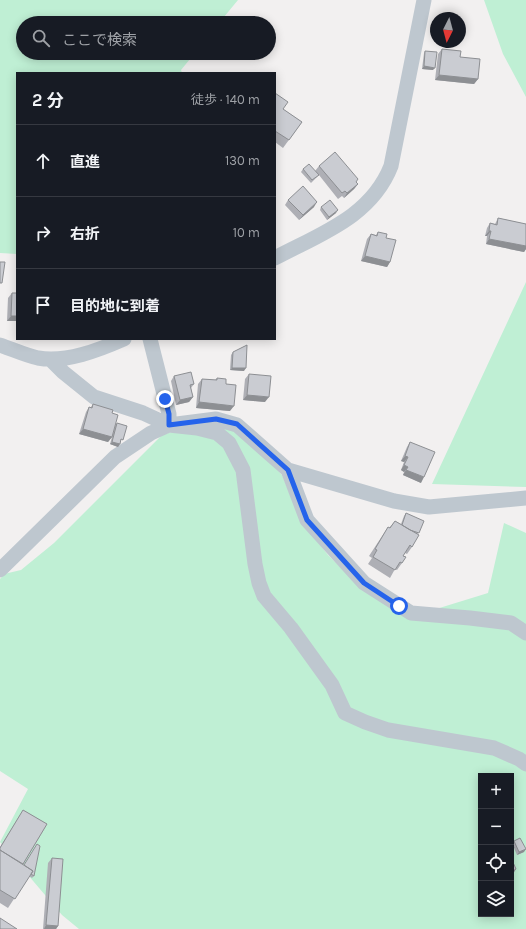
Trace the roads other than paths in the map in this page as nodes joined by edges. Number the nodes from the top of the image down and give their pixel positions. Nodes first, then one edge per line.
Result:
1 (424, 0) edge
2 (276, 257) edge
3 (121, 340) edge
4 (150, 340) edge
5 (0, 345) edge
6 (50, 359) junction
7 (169, 425) junction
8 (288, 470) junction
9 (526, 498) edge
10 (0, 570) edge
11 (526, 633) edge
12 (526, 764) edge

1 - 2 street
3 - 6 street
4 - 7 street
5 - 6 street
6 - 7 street
7 - 8 street
7 - 10 street
7 - 12 street
8 - 9 street
8 - 11 street

